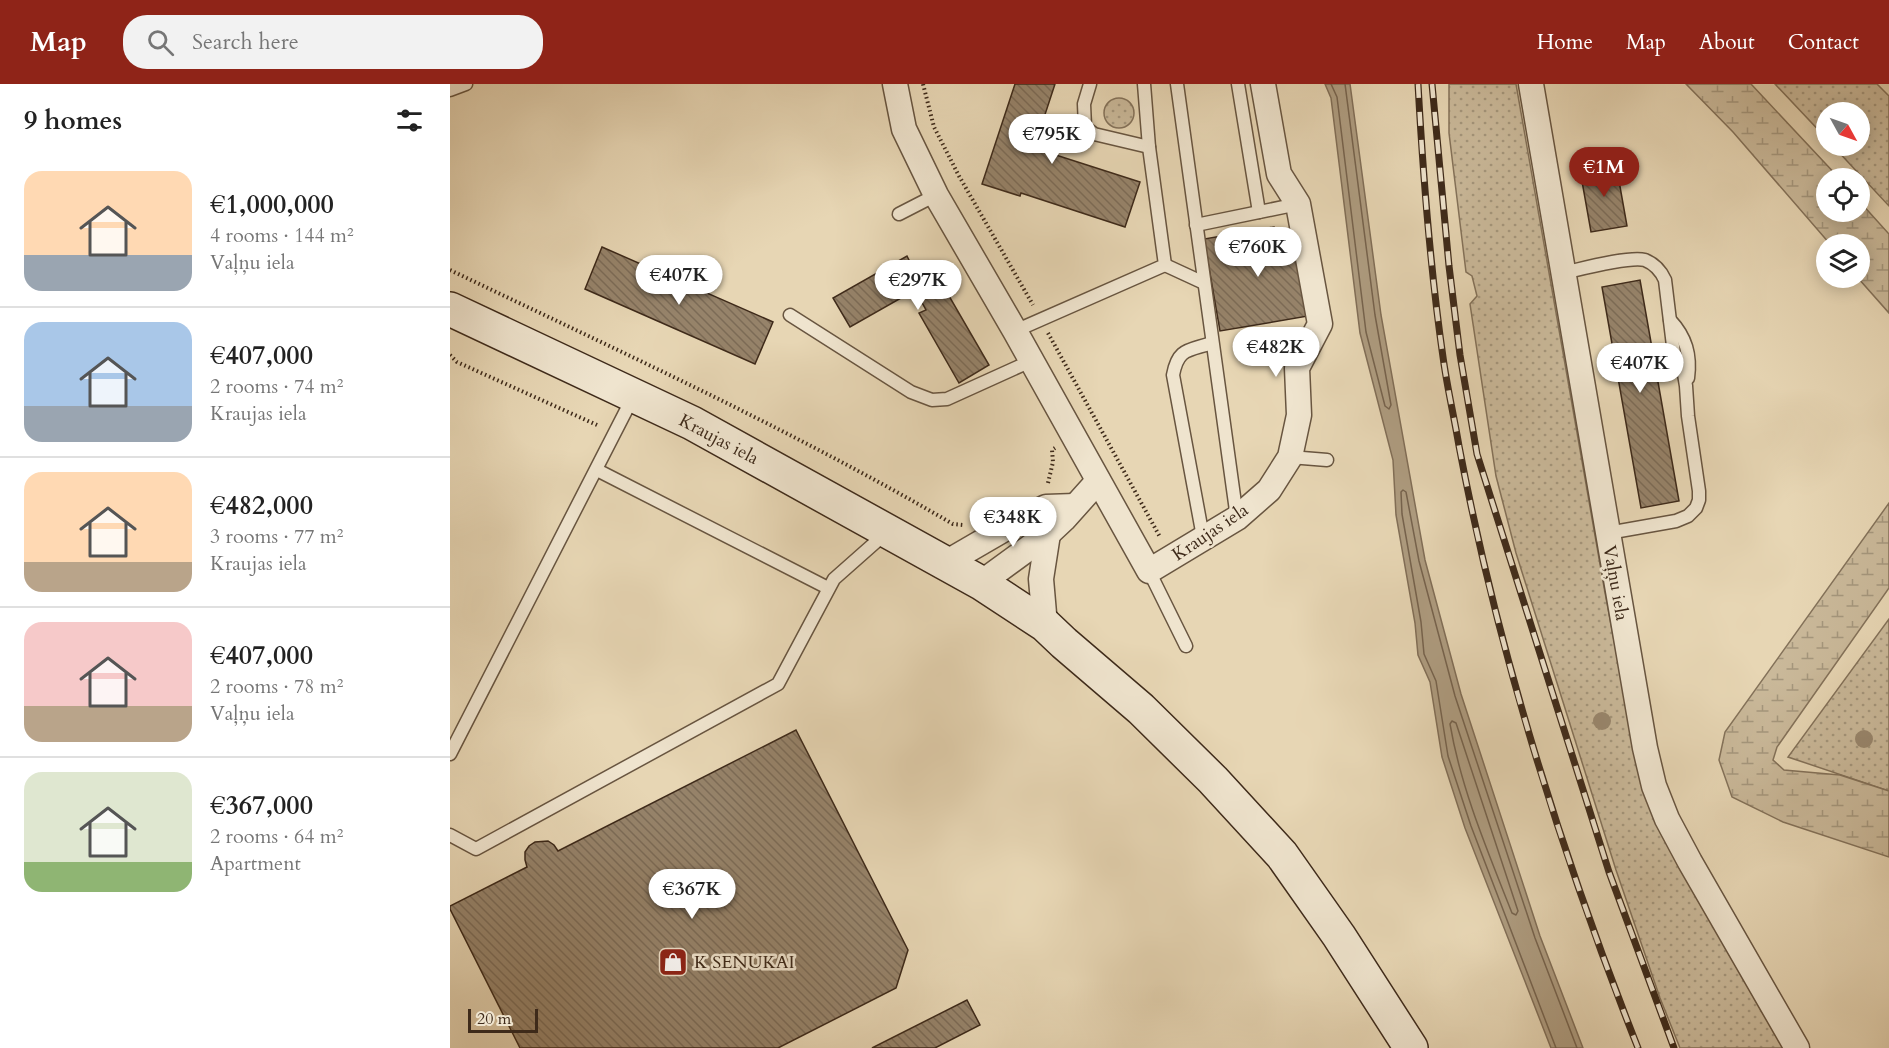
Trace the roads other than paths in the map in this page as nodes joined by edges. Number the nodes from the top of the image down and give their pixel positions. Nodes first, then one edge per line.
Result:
1 (466, 84) edge
2 (895, 84) edge
3 (1090, 84) edge
4 (1144, 84) edge
5 (1177, 84) edge
6 (1238, 84) edge
7 (1263, 84) edge
8 (1531, 84) edge
9 (450, 90) edge
10 (1149, 147) junction
11 (936, 195) junction
12 (1298, 204) junction
13 (1259, 212) junction
14 (900, 214) dead end
15 (1196, 225) junction
16 (1165, 265) junction
17 (1563, 273) junction
18 (1204, 283) junction
19 (450, 309) edge
20 (790, 315) dead end
21 (1015, 331) junction
22 (1212, 343) junction
23 (1031, 361) junction
24 (634, 396) junction
25 (1290, 457) junction
26 (1327, 459) dead end
27 (597, 470) junction
28 (1098, 481) junction
29 (1075, 506) junction
30 (1237, 518) junction
31 (887, 532) junction
32 (1608, 532) junction
33 (1048, 534) junction
34 (1203, 537) junction
35 (945, 564) junction
36 (1149, 571) junction
37 (981, 583) junction
38 (828, 588) junction
39 (1045, 625) junction
40 (1186, 646) dead end
41 (450, 754) edge
42 (450, 835) edge
43 (1411, 1048) edge
44 (1797, 1048) edge

1 - 9 lane
2 - 11 street
3 - 10 lane
4 - 10 lane
5 - 15 lane
6 - 13 lane
7 - 12 street, Kraujas iela
8 - 17 street, Vaļņu iela
10 - 16 lane
11 - 14 lane
11 - 21 street
12 - 13 lane
12 - 25 street, Kraujas iela
13 - 15 lane
15 - 18 lane
16 - 18 lane
16 - 21 lane
17 - 32 street, Vaļņu iela
17 - 32 lane
18 - 22 lane
19 - 24 street, Kraujas iela
20 - 23 lane
21 - 23 street
22 - 30 lane
22 - 34 lane
23 - 28 street
24 - 27 lane
24 - 31 street, Kraujas iela
25 - 26 lane
25 - 30 street, Kraujas iela
27 - 38 lane
27 - 41 lane
28 - 29 street
28 - 36 street
29 - 33 street
29 - 35 street
30 - 34 street, Kraujas iela
31 - 35 street, Kraujas iela
31 - 38 lane
32 - 44 street, Vaļņu iela
33 - 37 street
33 - 39 street
34 - 36 street, Kraujas iela
35 - 37 street, Kraujas iela
36 - 40 lane
37 - 39 street, Kraujas iela
38 - 42 lane
39 - 43 street, Kraujas iela

